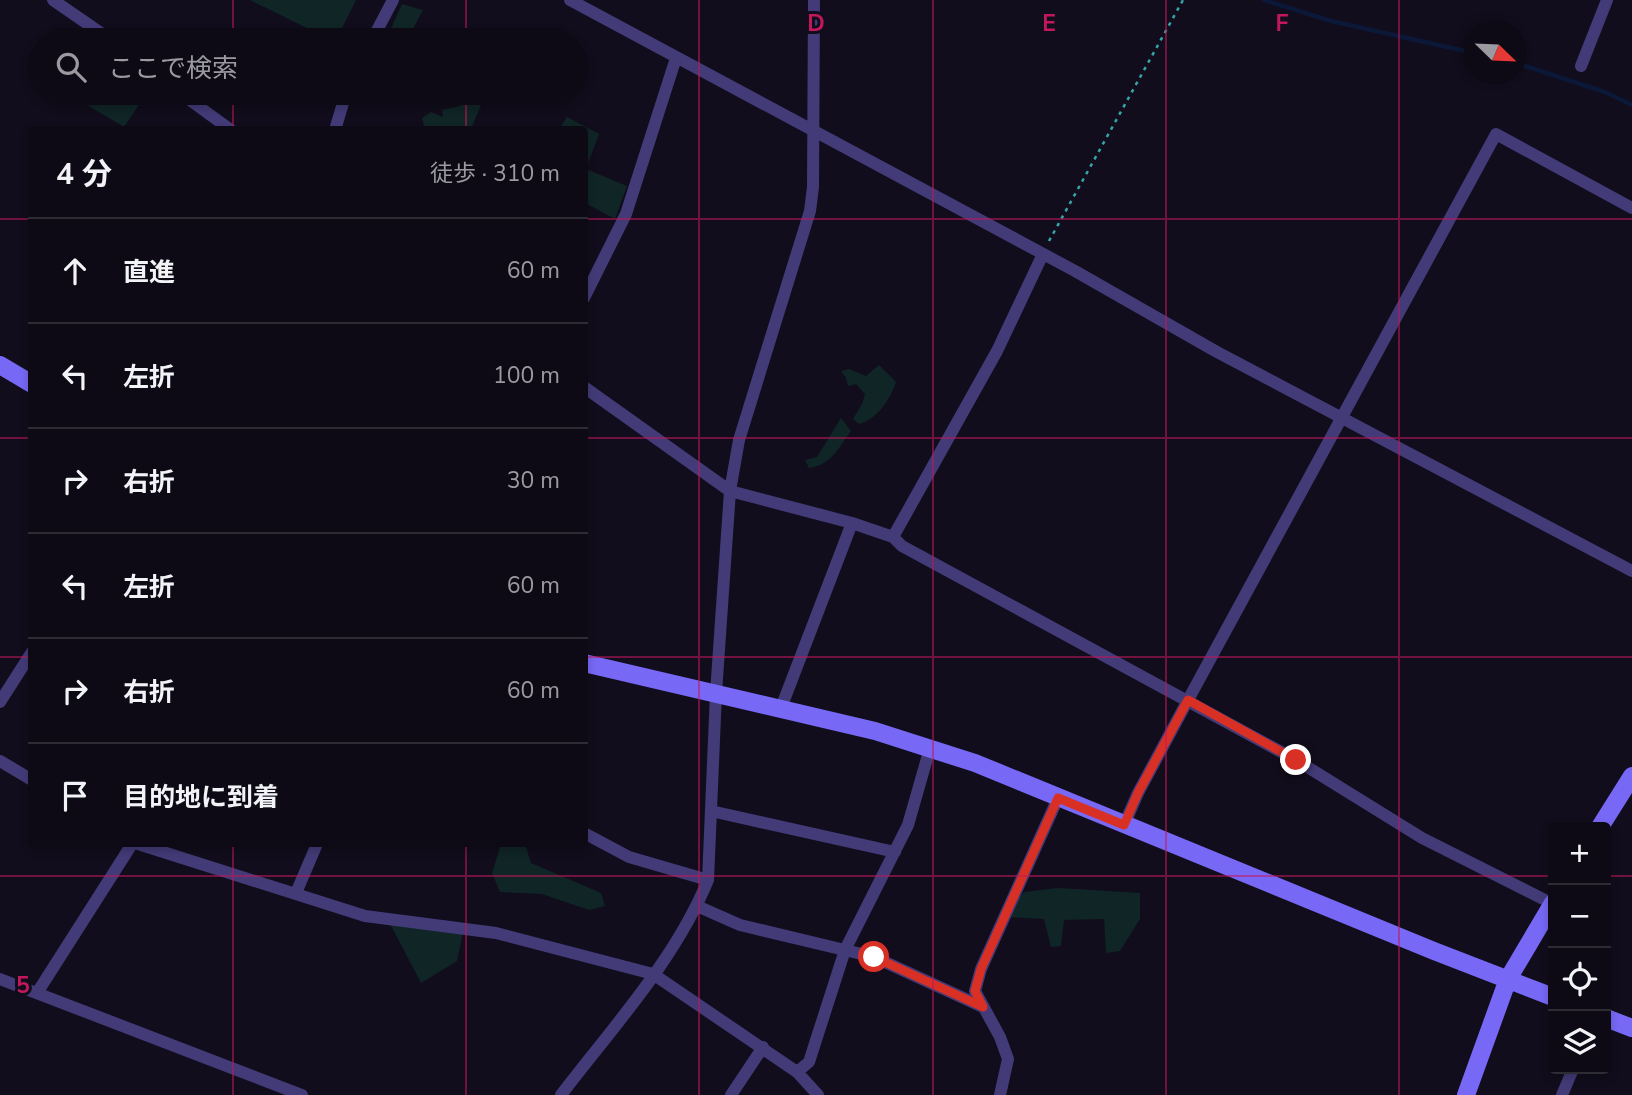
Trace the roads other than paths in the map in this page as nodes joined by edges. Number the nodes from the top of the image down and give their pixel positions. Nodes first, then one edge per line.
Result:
1 (53, 0) edge
2 (393, 0) edge
3 (570, 0) edge
4 (814, 0) edge
5 (1607, 0) edge
6 (94, 28) edge
7 (378, 28) edge
8 (676, 58) junction
9 (1581, 66) dead end
10 (197, 105) edge
11 (342, 105) edge
12 (225, 126) edge
13 (336, 126) edge
14 (813, 131) junction
15 (1632, 208) edge
16 (1043, 254) junction
17 (588, 290) edge
18 (0, 365) edge
19 (28, 382) edge
20 (588, 390) edge
21 (1342, 417) junction
22 (730, 492) junction
23 (852, 523) junction
24 (893, 537) junction
25 (1632, 571) edge
26 (28, 658) edge
27 (588, 664) edge
28 (716, 693) junction
29 (1188, 700) junction
30 (0, 702) edge
31 (781, 708) junction
32 (930, 748) junction
33 (0, 761) edge
34 (28, 778) edge
35 (1630, 785) edge
36 (1058, 798) junction
37 (711, 811) junction
38 (1604, 822) edge
39 (1124, 825) junction
40 (588, 835) edge
41 (130, 847) edge
42 (148, 847) edge
43 (316, 847) edge
44 (895, 852) junction
45 (708, 880) junction
46 (296, 893) junction
47 (1548, 901) edge
48 (697, 906) junction
49 (1548, 911) edge
50 (845, 950) junction
51 (653, 974) junction
52 (0, 979) edge
53 (1508, 979) junction
54 (37, 993) junction
55 (1548, 995) edge
56 (983, 1007) junction
57 (1611, 1020) edge
58 (1632, 1028) edge
59 (763, 1047) junction
60 (797, 1072) junction
61 (1571, 1074) edge
62 (302, 1095) edge
63 (561, 1095) edge
64 (731, 1095) edge
65 (818, 1095) edge
66 (1000, 1095) edge
67 (1466, 1095) edge
68 (1562, 1095) edge

1 - 6 street
2 - 7 street
3 - 8 street
4 - 14 street
5 - 9 street
8 - 14 street
8 - 17 street
10 - 12 street
11 - 13 street
14 - 16 street
14 - 22 street
15 - 21 street
16 - 21 street
16 - 24 street
18 - 19 street
20 - 22 street
21 - 25 street
21 - 29 street
22 - 23 street
22 - 28 street
23 - 24 street
23 - 31 street
24 - 29 street
26 - 30 street
27 - 28 street
28 - 31 street
28 - 37 street
29 - 39 street
29 - 47 street
31 - 32 street
32 - 36 street
32 - 44 street
33 - 34 street
35 - 38 street
36 - 39 street
36 - 56 street
37 - 44 street
37 - 45 street
39 - 53 street
40 - 45 street
41 - 54 street
42 - 46 street
43 - 46 street
44 - 50 street
45 - 48 street
46 - 51 street
48 - 50 street
48 - 51 street
49 - 53 street
50 - 56 street
50 - 60 street
51 - 59 street
51 - 63 street
52 - 54 street
53 - 55 street
53 - 67 street
54 - 62 street
56 - 66 street
57 - 58 street
59 - 60 street
59 - 64 street
60 - 65 street
61 - 68 street

